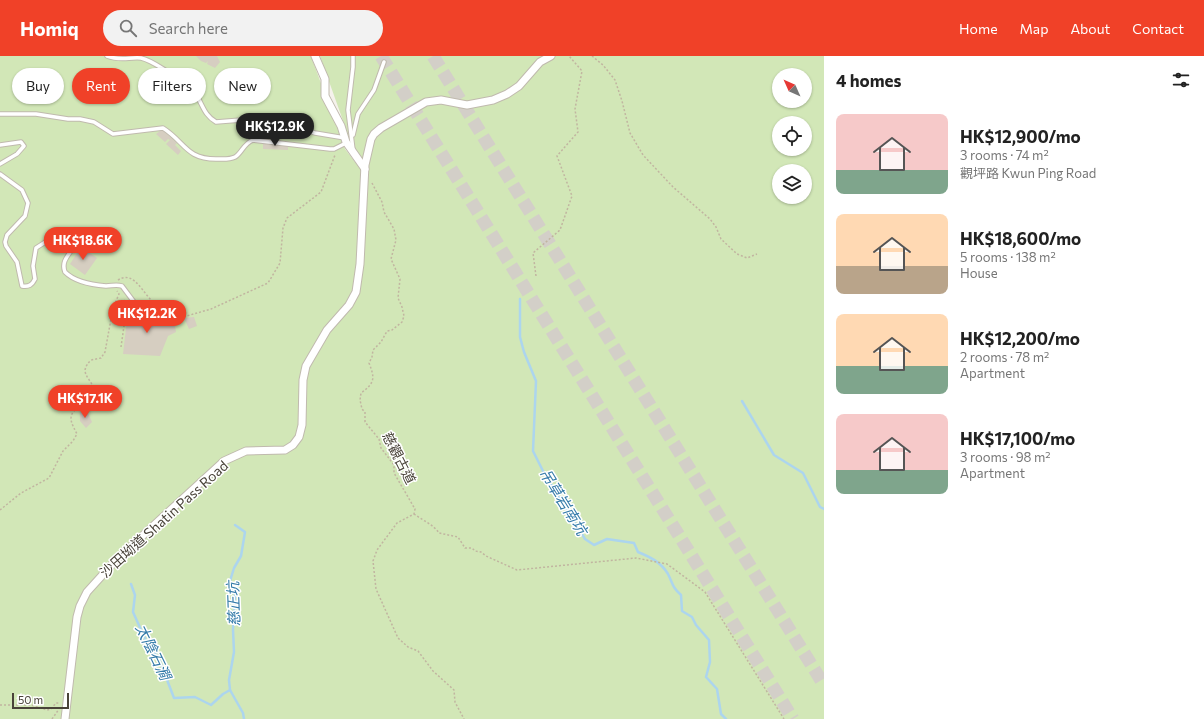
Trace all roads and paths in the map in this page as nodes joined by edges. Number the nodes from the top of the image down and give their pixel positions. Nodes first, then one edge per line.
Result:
1 (107, 56) edge
2 (128, 56) edge
3 (316, 56) edge
4 (353, 56) edge
5 (551, 56) edge
6 (569, 56) edge
7 (592, 56) edge
8 (140, 57) edge
9 (134, 59) junction
10 (384, 62) dead end
11 (0, 114) edge
12 (348, 140) junction
13 (0, 145) edge
14 (338, 147) junction
15 (0, 164) edge
16 (365, 169) junction
17 (0, 174) edge
18 (372, 182) dead end
19 (757, 254) dead end
20 (536, 276) dead end
21 (113, 285) junction
22 (119, 294) junction
23 (143, 314) dead end
24 (121, 347) dead end
25 (0, 510) edge
26 (414, 514) junction
27 (61, 703) dead end
28 (0, 705) edge
29 (65, 719) edge
30 (464, 719) edge
31 (784, 719) edge

1 - 9 lane
2 - 9 lane
3 - 12 street
4 - 12 lane
5 - 16 street, 沙田坳道 Shatin Pass Road
6 - 20 path
7 - 19 path
8 - 9 lane
8 - 12 lane
10 - 12 lane
11 - 14 lane
12 - 14 lane
12 - 16 street
13 - 15 lane
14 - 21 path
16 - 29 street, 沙田坳道 Shatin Pass Road
17 - 21 lane
18 - 26 path, 慈觀古道
21 - 22 path
21 - 23 lane
22 - 24 path
22 - 25 path
26 - 30 path
26 - 31 path
27 - 28 path

